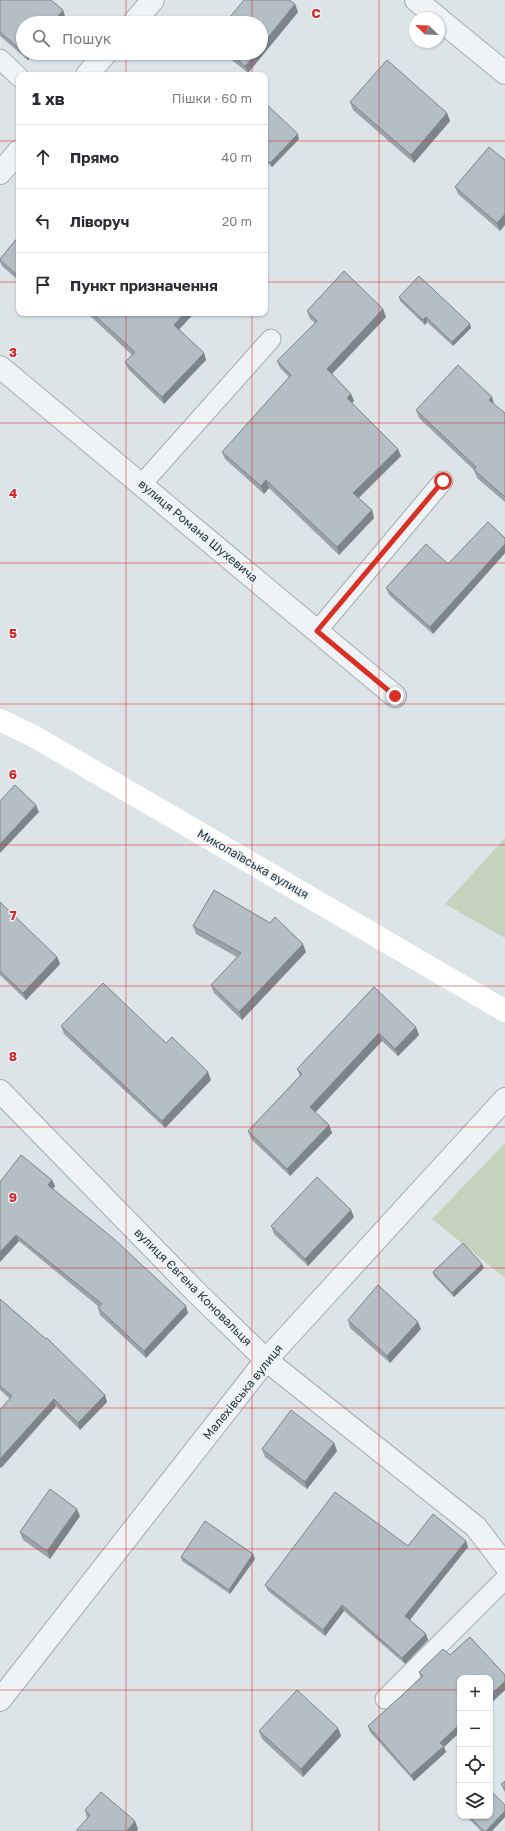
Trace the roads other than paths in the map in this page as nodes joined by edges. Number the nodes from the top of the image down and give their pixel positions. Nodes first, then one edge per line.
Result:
1 (153, 0) edge
2 (416, 0) edge
3 (431, 12) edge
4 (139, 16) edge
5 (445, 24) edge
6 (0, 59) edge
7 (100, 60) edge
8 (90, 72) edge
9 (505, 73) edge
10 (16, 74) edge
11 (16, 155) edge
12 (0, 173) edge
13 (271, 339) dead end
14 (0, 367) edge
15 (443, 481) dead end
16 (141, 485) junction
17 (317, 631) junction
18 (395, 696) dead end
19 (0, 720) edge
20 (505, 1011) edge
21 (0, 1091) edge
22 (505, 1099) edge
23 (266, 1360) junction
24 (505, 1565) edge
25 (505, 1579) edge
26 (385, 1699) dead end
27 (0, 1700) edge

1 - 4 street
2 - 3 street
5 - 9 street
6 - 10 lane
7 - 8 street
11 - 12 street
13 - 16 lane
14 - 16 street, вулиця Романа Шухевича
15 - 17 lane
16 - 17 street, вулиця Романа Шухевича
17 - 18 street, вулиця Романа Шухевича
19 - 20 main road, Миколаївська вулиця
21 - 23 street, вулиця Євгена Коновальця
22 - 23 street, Малехівська вулиця
23 - 24 street, вулиця Євгена Коновальця
23 - 27 street, Малехівська вулиця
25 - 26 lane

